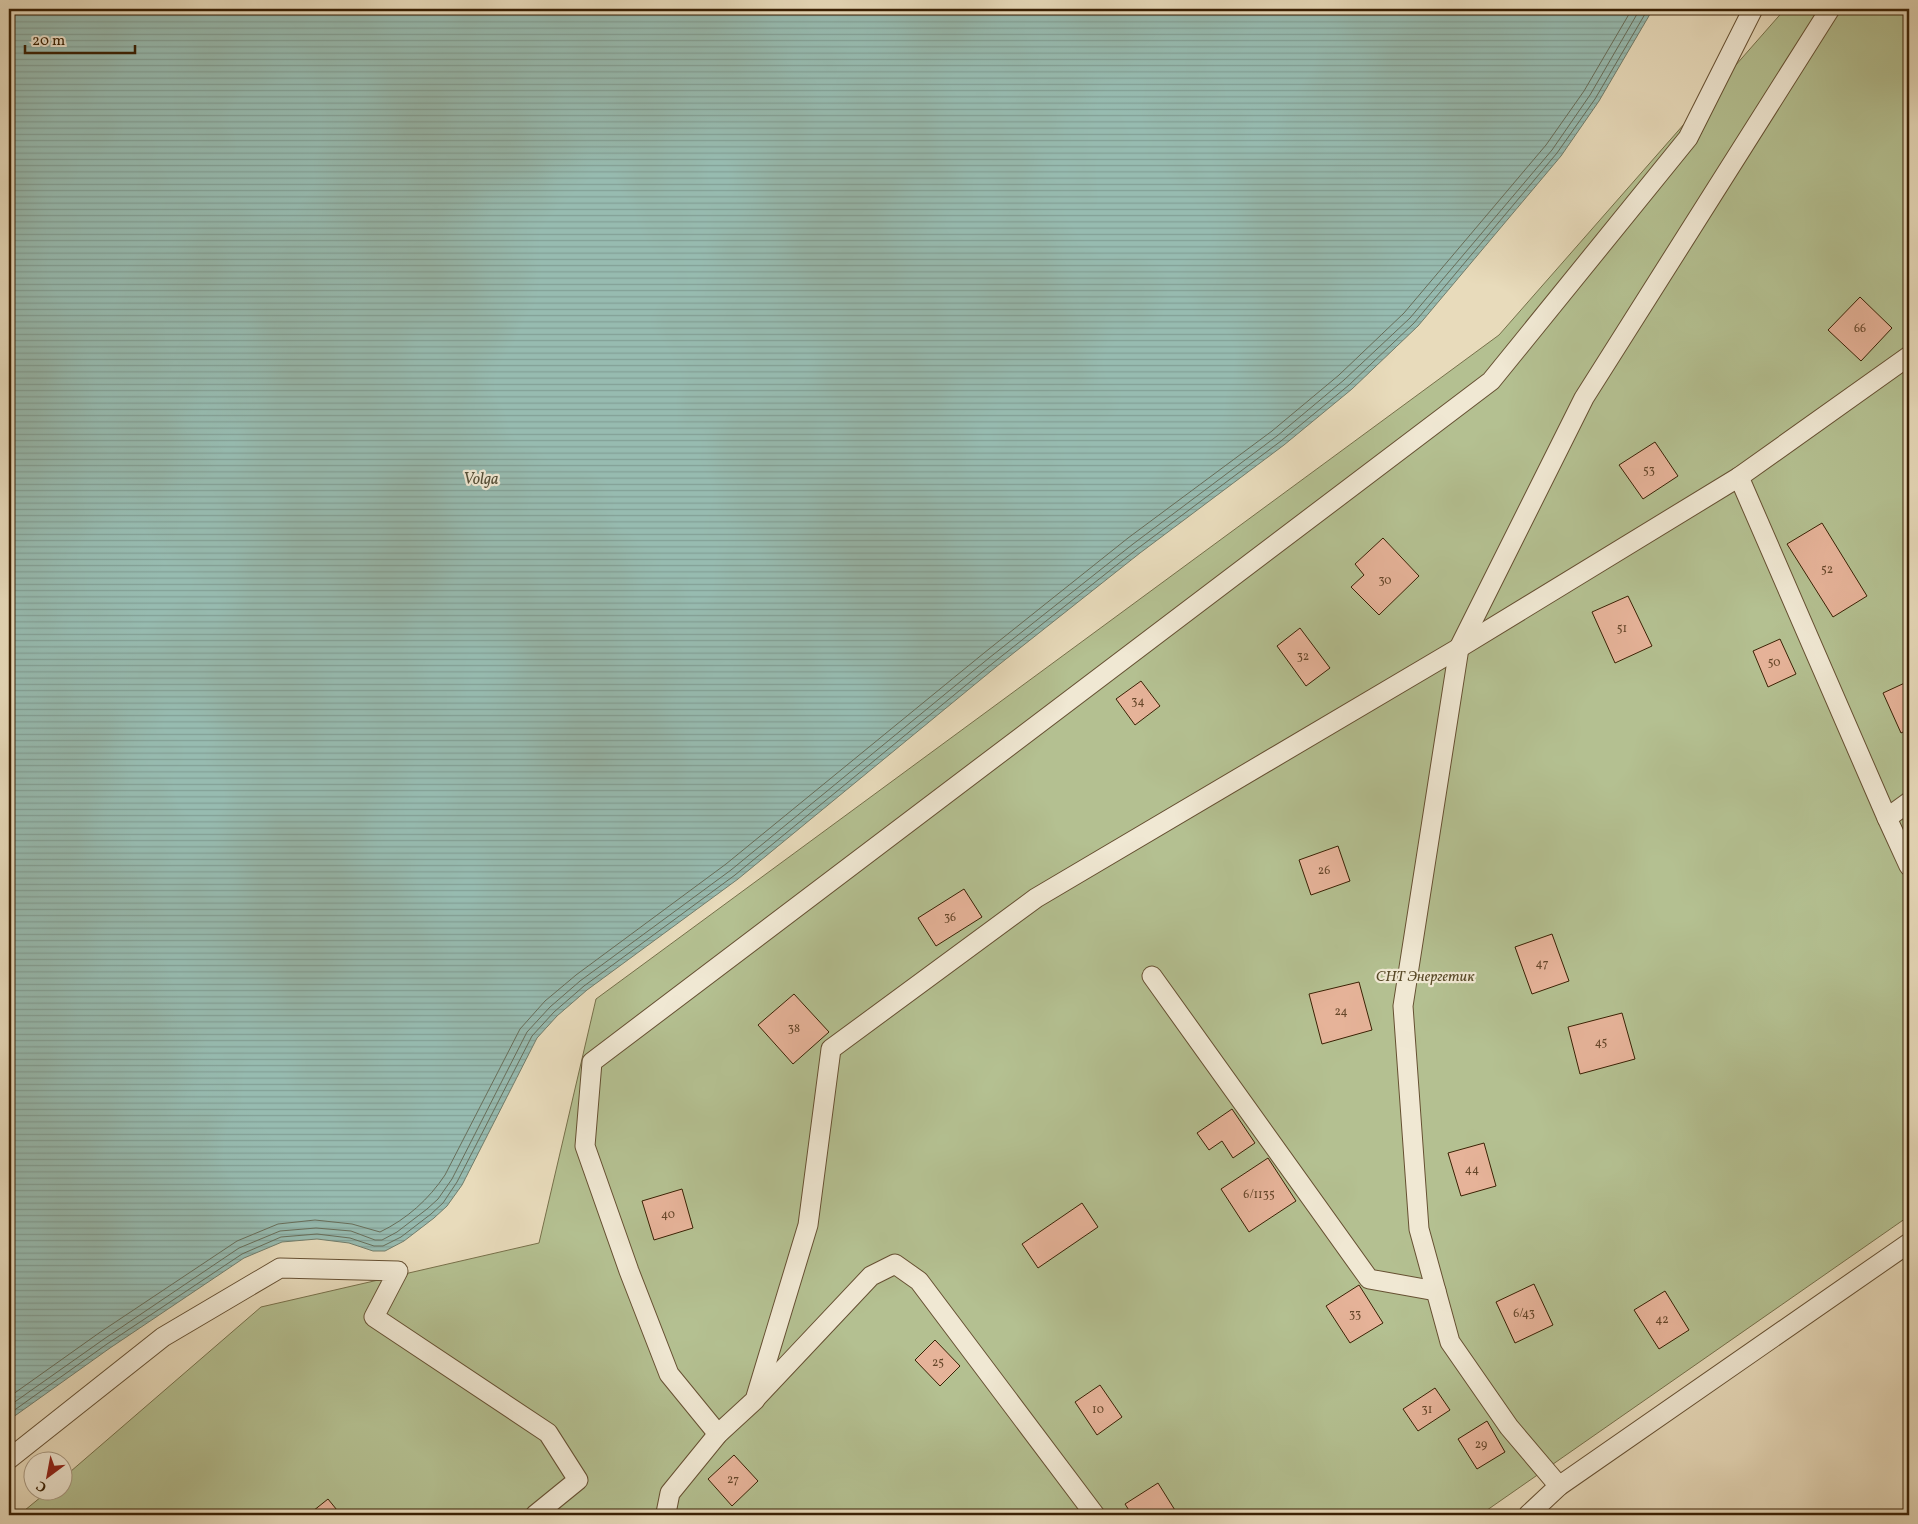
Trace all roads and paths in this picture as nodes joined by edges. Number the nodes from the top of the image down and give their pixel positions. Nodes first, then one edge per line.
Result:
1 (1753, 9) edge
2 (1830, 9) edge
3 (1909, 356) edge
4 (1739, 477) junction
5 (1459, 648) junction
6 (1909, 802) edge
7 (1887, 818) junction
8 (1909, 866) edge
9 (1152, 976) dead end
10 (1909, 1242) edge
11 (1436, 1291) junction
12 (755, 1400) junction
13 (718, 1434) junction
14 (9, 1459) edge
15 (1559, 1486) junction
16 (534, 1515) edge
17 (668, 1515) edge
18 (1095, 1515) edge
19 (1528, 1515) edge

1 - 13 lane
2 - 5 lane
3 - 4 lane
4 - 5 lane
4 - 7 lane
5 - 11 lane
5 - 12 lane
6 - 7 lane
7 - 8 lane
9 - 11 lane
10 - 15 lane
11 - 15 lane
12 - 13 lane
12 - 18 lane
13 - 17 lane
14 - 16 lane
15 - 19 lane

